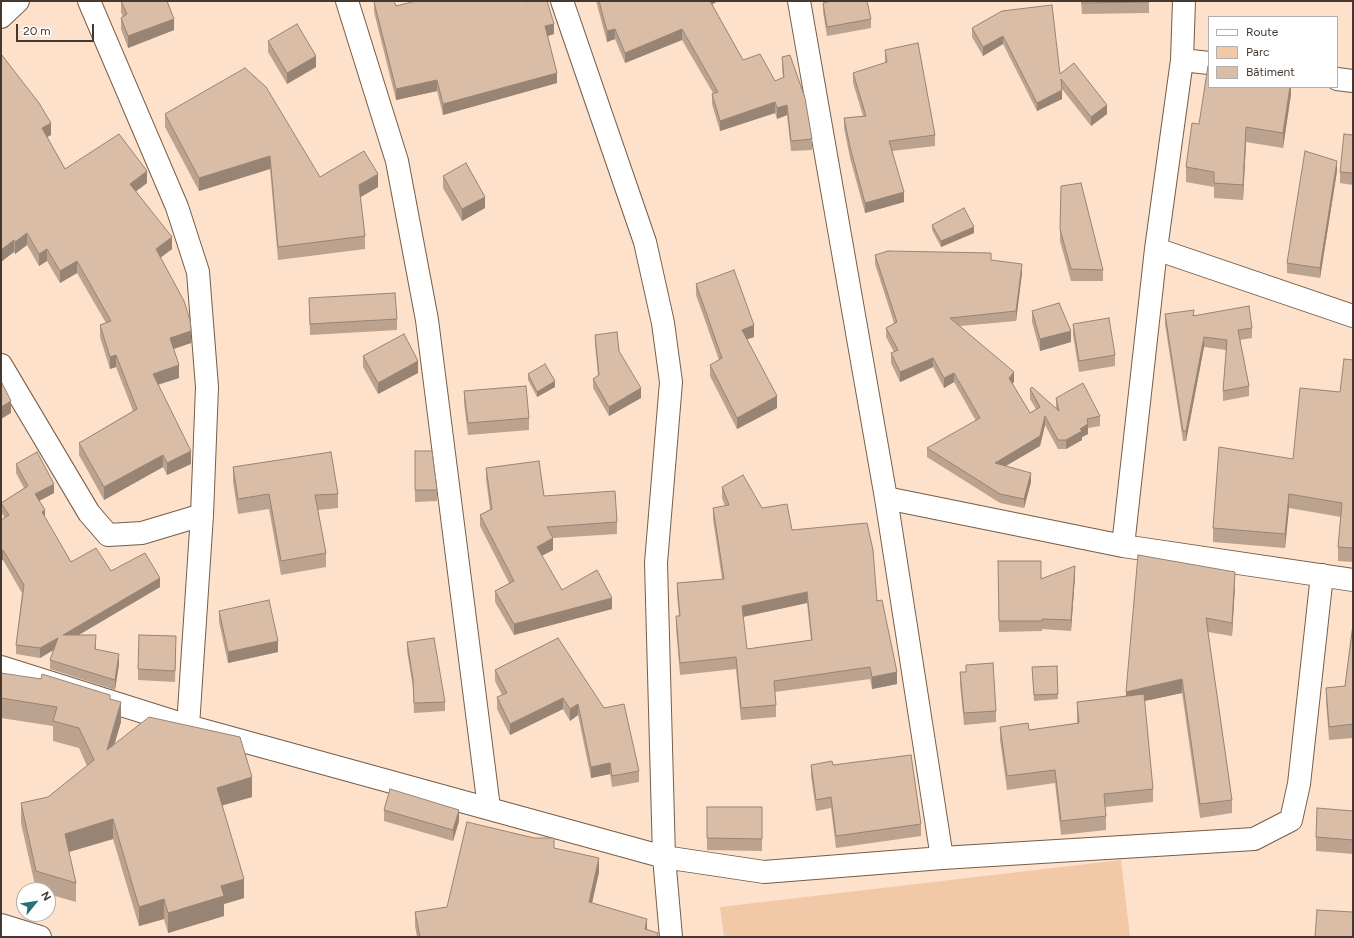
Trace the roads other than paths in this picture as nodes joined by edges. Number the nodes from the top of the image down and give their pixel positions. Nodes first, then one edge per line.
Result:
1 (18, 1) edge
2 (89, 1) edge
3 (347, 1) edge
4 (562, 1) edge
5 (799, 1) edge
6 (1184, 1) edge
7 (1, 17) edge
8 (1182, 60) junction
9 (1208, 63) edge
10 (1338, 79) edge
11 (1353, 81) edge
12 (1156, 249) junction
13 (1353, 316) edge
14 (1, 365) edge
15 (886, 498) junction
16 (202, 515) junction
17 (1122, 546) junction
18 (1322, 575) junction
19 (1353, 580) edge
20 (1, 667) edge
21 (188, 726) junction
22 (489, 808) junction
23 (664, 857) junction
24 (942, 858) junction
25 (1, 925) edge
26 (40, 937) edge
27 (671, 937) edge

1 - 7 street
2 - 16 street
3 - 22 street
4 - 23 street
5 - 15 street
6 - 8 street
8 - 9 street
8 - 12 street
10 - 11 street
12 - 13 street
12 - 17 street
14 - 16 street
15 - 17 street
15 - 24 street
16 - 21 street
17 - 18 street
18 - 19 street
18 - 24 street
20 - 21 street
21 - 22 street
22 - 23 street
23 - 24 street
23 - 27 street
25 - 26 street

